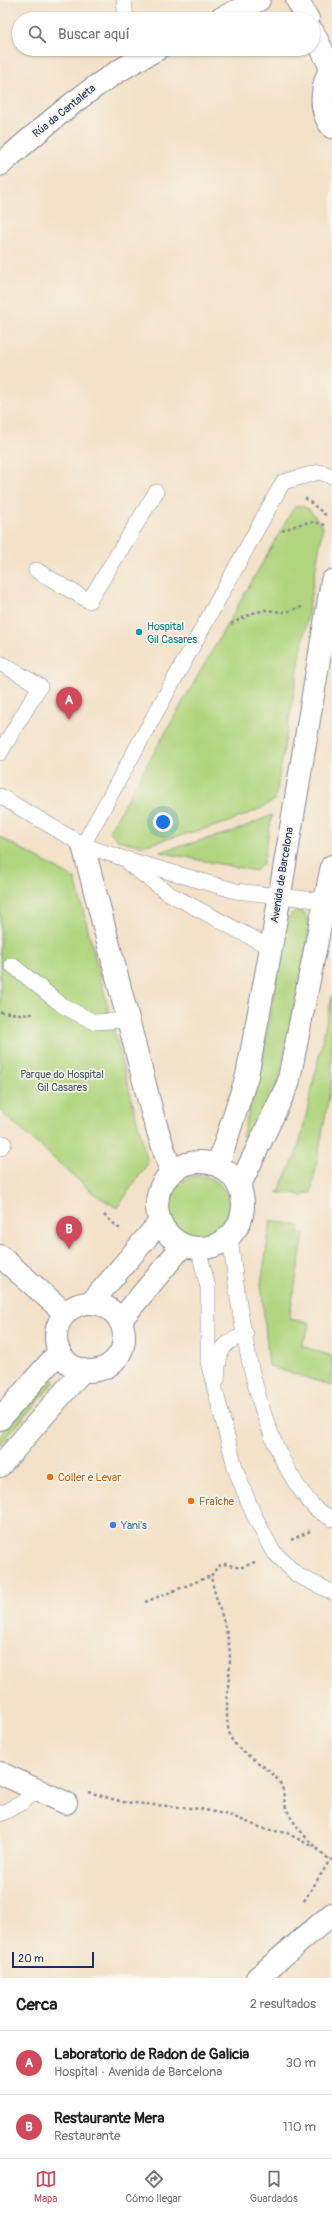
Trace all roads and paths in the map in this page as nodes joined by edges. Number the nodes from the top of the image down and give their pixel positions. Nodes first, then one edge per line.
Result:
1 (124, 0) edge
2 (259, 0) edge
3 (297, 0) edge
4 (125, 12) edge
5 (234, 12) edge
6 (304, 12) edge
7 (320, 45) edge
8 (130, 56) edge
9 (332, 68) edge
10 (332, 127) edge
11 (0, 165) edge
12 (332, 476) edge
13 (156, 492) dead end
14 (303, 497) dead end
15 (328, 517) dead end
16 (327, 526) dead end
17 (274, 533) dead end
18 (36, 570) dead end
19 (332, 581) edge
20 (307, 606) dead end
21 (226, 626) dead end
22 (0, 663) edge
23 (0, 753) edge
24 (0, 796) edge
25 (83, 845) junction
26 (122, 858) junction
27 (332, 866) edge
28 (279, 895) junction
29 (324, 901) junction
30 (270, 948) junction
31 (12, 965) dead end
32 (0, 1012) edge
33 (29, 1015) dead end
34 (130, 1020) junction
35 (218, 1165) junction
36 (171, 1172) junction
37 (240, 1187) junction
38 (104, 1215) dead end
39 (160, 1222) junction
40 (116, 1225) dead end
41 (230, 1236) junction
42 (190, 1246) junction
43 (0, 1256) edge
44 (91, 1303) junction
45 (65, 1313) junction
46 (120, 1321) junction
47 (246, 1334) junction
48 (59, 1352) junction
49 (83, 1370) junction
50 (215, 1395) junction
51 (0, 1419) edge
52 (0, 1466) edge
53 (332, 1518) edge
54 (272, 1550) junction
55 (211, 1576) junction
56 (332, 1592) edge
57 (146, 1602) dead end
58 (0, 1773) edge
59 (38, 1790) junction
60 (66, 1803) joint
61 (0, 1814) edge
62 (314, 1847) junction
63 (331, 1860) edge
64 (304, 1901) dead end
65 (332, 1914) edge
66 (257, 1978) edge

1 - 4 lane
2 - 5 street
3 - 6 street
7 - 9 street
8 - 11 street, Rúa da Cantaleta
9 - 10 street
12 - 25 lane
13 - 18 lane
14 - 15 path
16 - 17 path
19 - 28 street, Avenida de Barcelona
20 - 21 path
22 - 23 lane
24 - 25 lane
25 - 26 lane
25 - 34 street
26 - 28 lane
26 - 30 lane
27 - 29 street
28 - 29 lane
28 - 30 street, Avenida de Barcelona
29 - 37 street
30 - 35 street, Avenida de Barcelona
31 - 34 lane
32 - 33 path
34 - 36 street
35 - 36 street
35 - 37 street
36 - 39 street
37 - 41 street
38 - 40 path
39 - 42 street
39 - 44 street
41 - 42 street
41 - 47 lane
42 - 46 street
42 - 50 lane
43 - 45 street
44 - 45 street
44 - 46 street
45 - 48 street
46 - 49 street
47 - 50 lane
47 - 53 lane
48 - 49 street
48 - 51 street
49 - 52 street
50 - 54 lane
54 - 55 path
54 - 56 lane
55 - 57 path
55 - 62 path
58 - 59 street
59 - 60 street
59 - 61 lane
60 - 62 path
62 - 63 path
63 - 64 path
65 - 66 street

